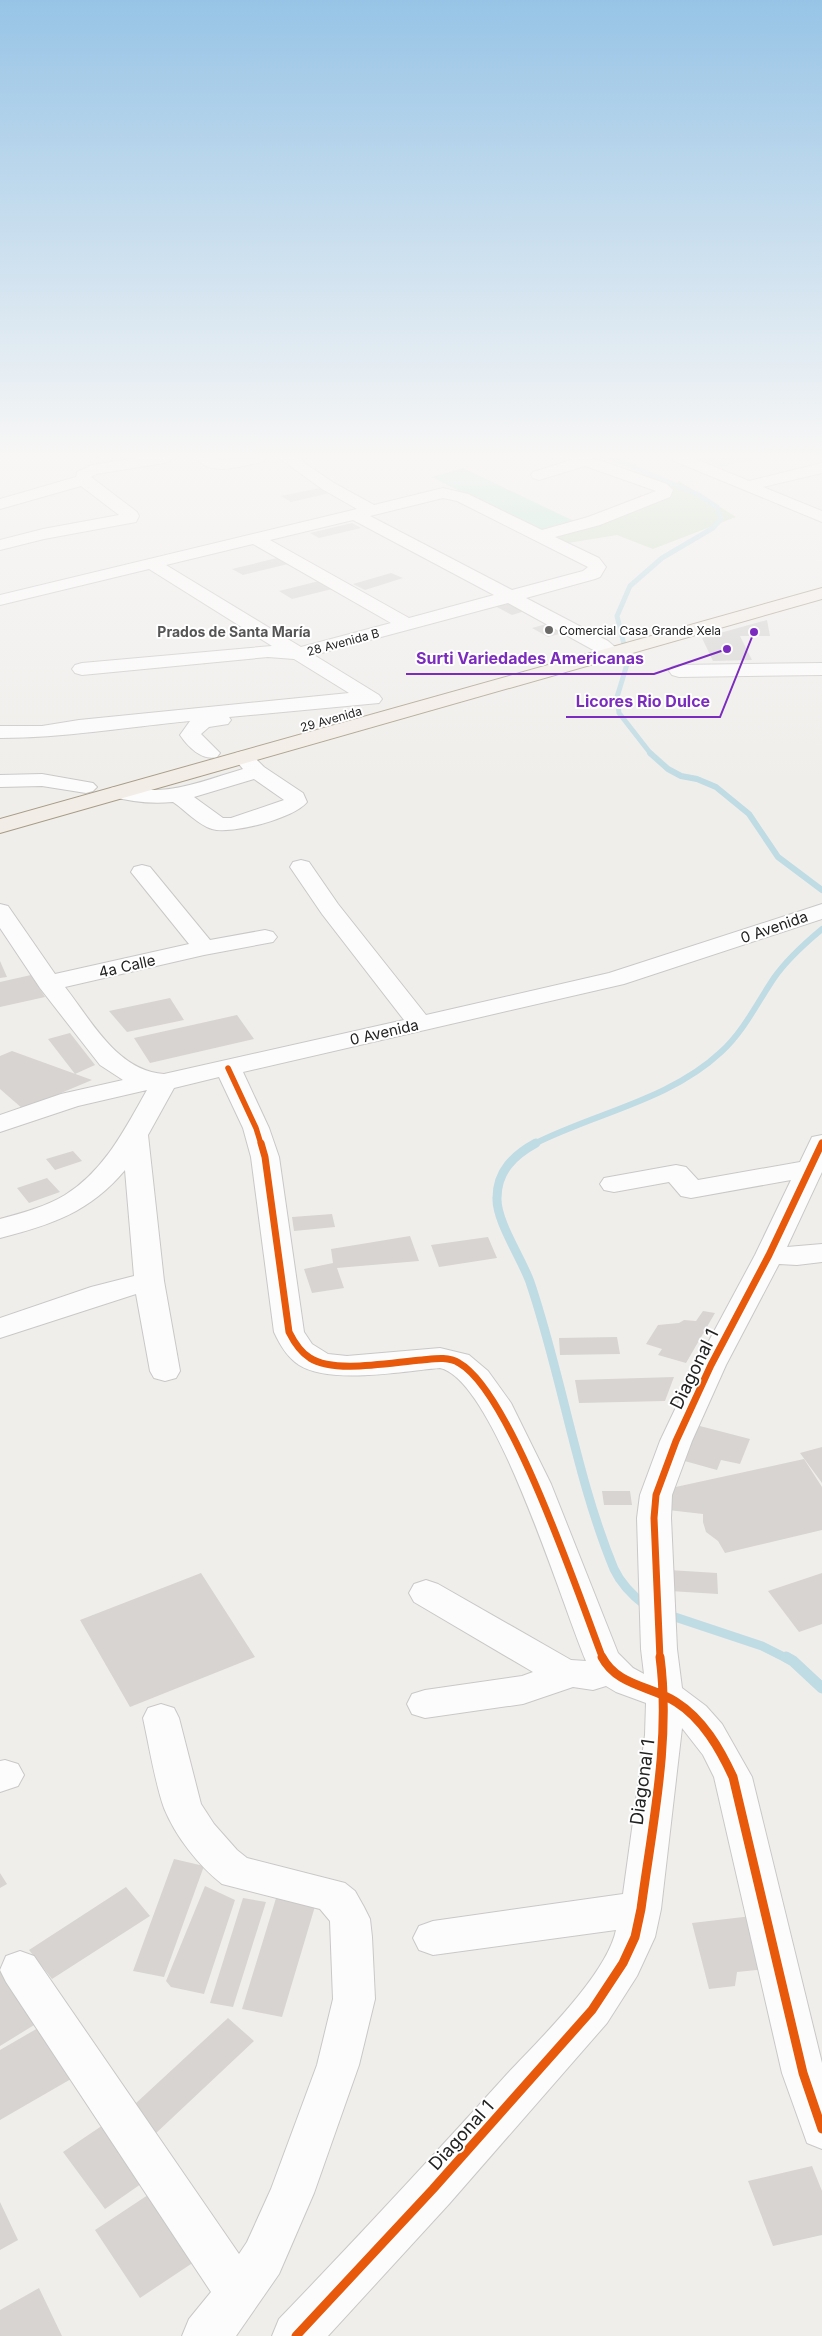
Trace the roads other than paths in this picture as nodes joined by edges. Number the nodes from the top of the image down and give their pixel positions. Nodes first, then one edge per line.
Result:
1 (139, 567) edge
2 (157, 567) edge
3 (305, 567) edge
4 (460, 567) edge
5 (597, 567) edge
6 (822, 583) edge
7 (822, 593) edge
8 (511, 596) junction
9 (0, 600) edge
10 (407, 625) junction
11 (661, 634) junction
12 (610, 648) junction
13 (298, 654) junction
14 (82, 669) dead end
15 (822, 669) edge
16 (679, 671) dead end
17 (374, 701) junction
18 (335, 718) junction
19 (0, 732) edge
20 (210, 753) junction
21 (250, 764) junction
22 (0, 781) edge
23 (86, 787) junction
24 (118, 792) junction
25 (178, 795) junction
26 (0, 811) edge
27 (0, 826) edge
28 (301, 867) dead end
29 (142, 872) dead end
30 (822, 911) edge
31 (0, 912) edge
32 (265, 938) dead end
33 (204, 948) junction
34 (49, 983) junction
35 (420, 1023) junction
36 (228, 1068) junction
37 (158, 1082) junction
38 (0, 1124) edge
39 (134, 1135) junction
40 (816, 1155) edge
41 (614, 1184) dead end
42 (0, 1229) edge
43 (822, 1253) edge
44 (769, 1255) junction
45 (150, 1281) junction
46 (0, 1328) edge
47 (165, 1371) dead end
48 (426, 1593) dead end
49 (611, 1670) junction
50 (566, 1674) junction
51 (664, 1696) junction
52 (425, 1704) dead end
53 (161, 1718) dead end
54 (641, 1909) junction
55 (433, 1938) dead end
56 (20, 1969) dead end
57 (822, 2129) edge
58 (239, 2294) junction
59 (206, 2336) edge
60 (296, 2336) edge

1 - 9 street
2 - 13 street
3 - 10 street
4 - 8 street
5 - 8 street, 28 Avenida B
6 - 11 main road
7 - 11 main road
8 - 10 street, 28 Avenida B
8 - 12 street
10 - 13 street, 28 Avenida B
11 - 12 main road, 29 Avenida
12 - 17 main road, 29 Avenida
12 - 21 main road, 29 Avenida
13 - 14 street, 28 Avenida B
13 - 17 street
15 - 16 street
17 - 18 main road, 29 Avenida
17 - 19 street
18 - 20 main road, 29 Avenida
18 - 20 street
20 - 23 main road, 29 Avenida
21 - 24 main road, 29 Avenida
21 - 25 street
21 - 25 street
22 - 23 street
23 - 26 main road, 29 Avenida
24 - 25 street
24 - 27 main road, 29 Avenida
28 - 35 street
29 - 33 street
30 - 35 street, 0 Avenida
31 - 34 street
32 - 33 street, 4a Calle
33 - 34 street, 4a Calle
34 - 37 street
35 - 36 street, 0 Avenida
36 - 37 street, 0 Avenida
36 - 49 street
37 - 38 street, 0 Avenida
37 - 39 street
39 - 42 street
39 - 45 street
40 - 41 street
40 - 44 street, Diagonal 1
43 - 44 street
44 - 51 street, Diagonal 1
45 - 46 street
45 - 47 street
48 - 50 street
49 - 50 street
49 - 51 street
50 - 52 street
51 - 54 street, Diagonal 1
51 - 57 street
53 - 58 street
54 - 55 street
54 - 60 street, Diagonal 1
56 - 58 street
58 - 59 street

